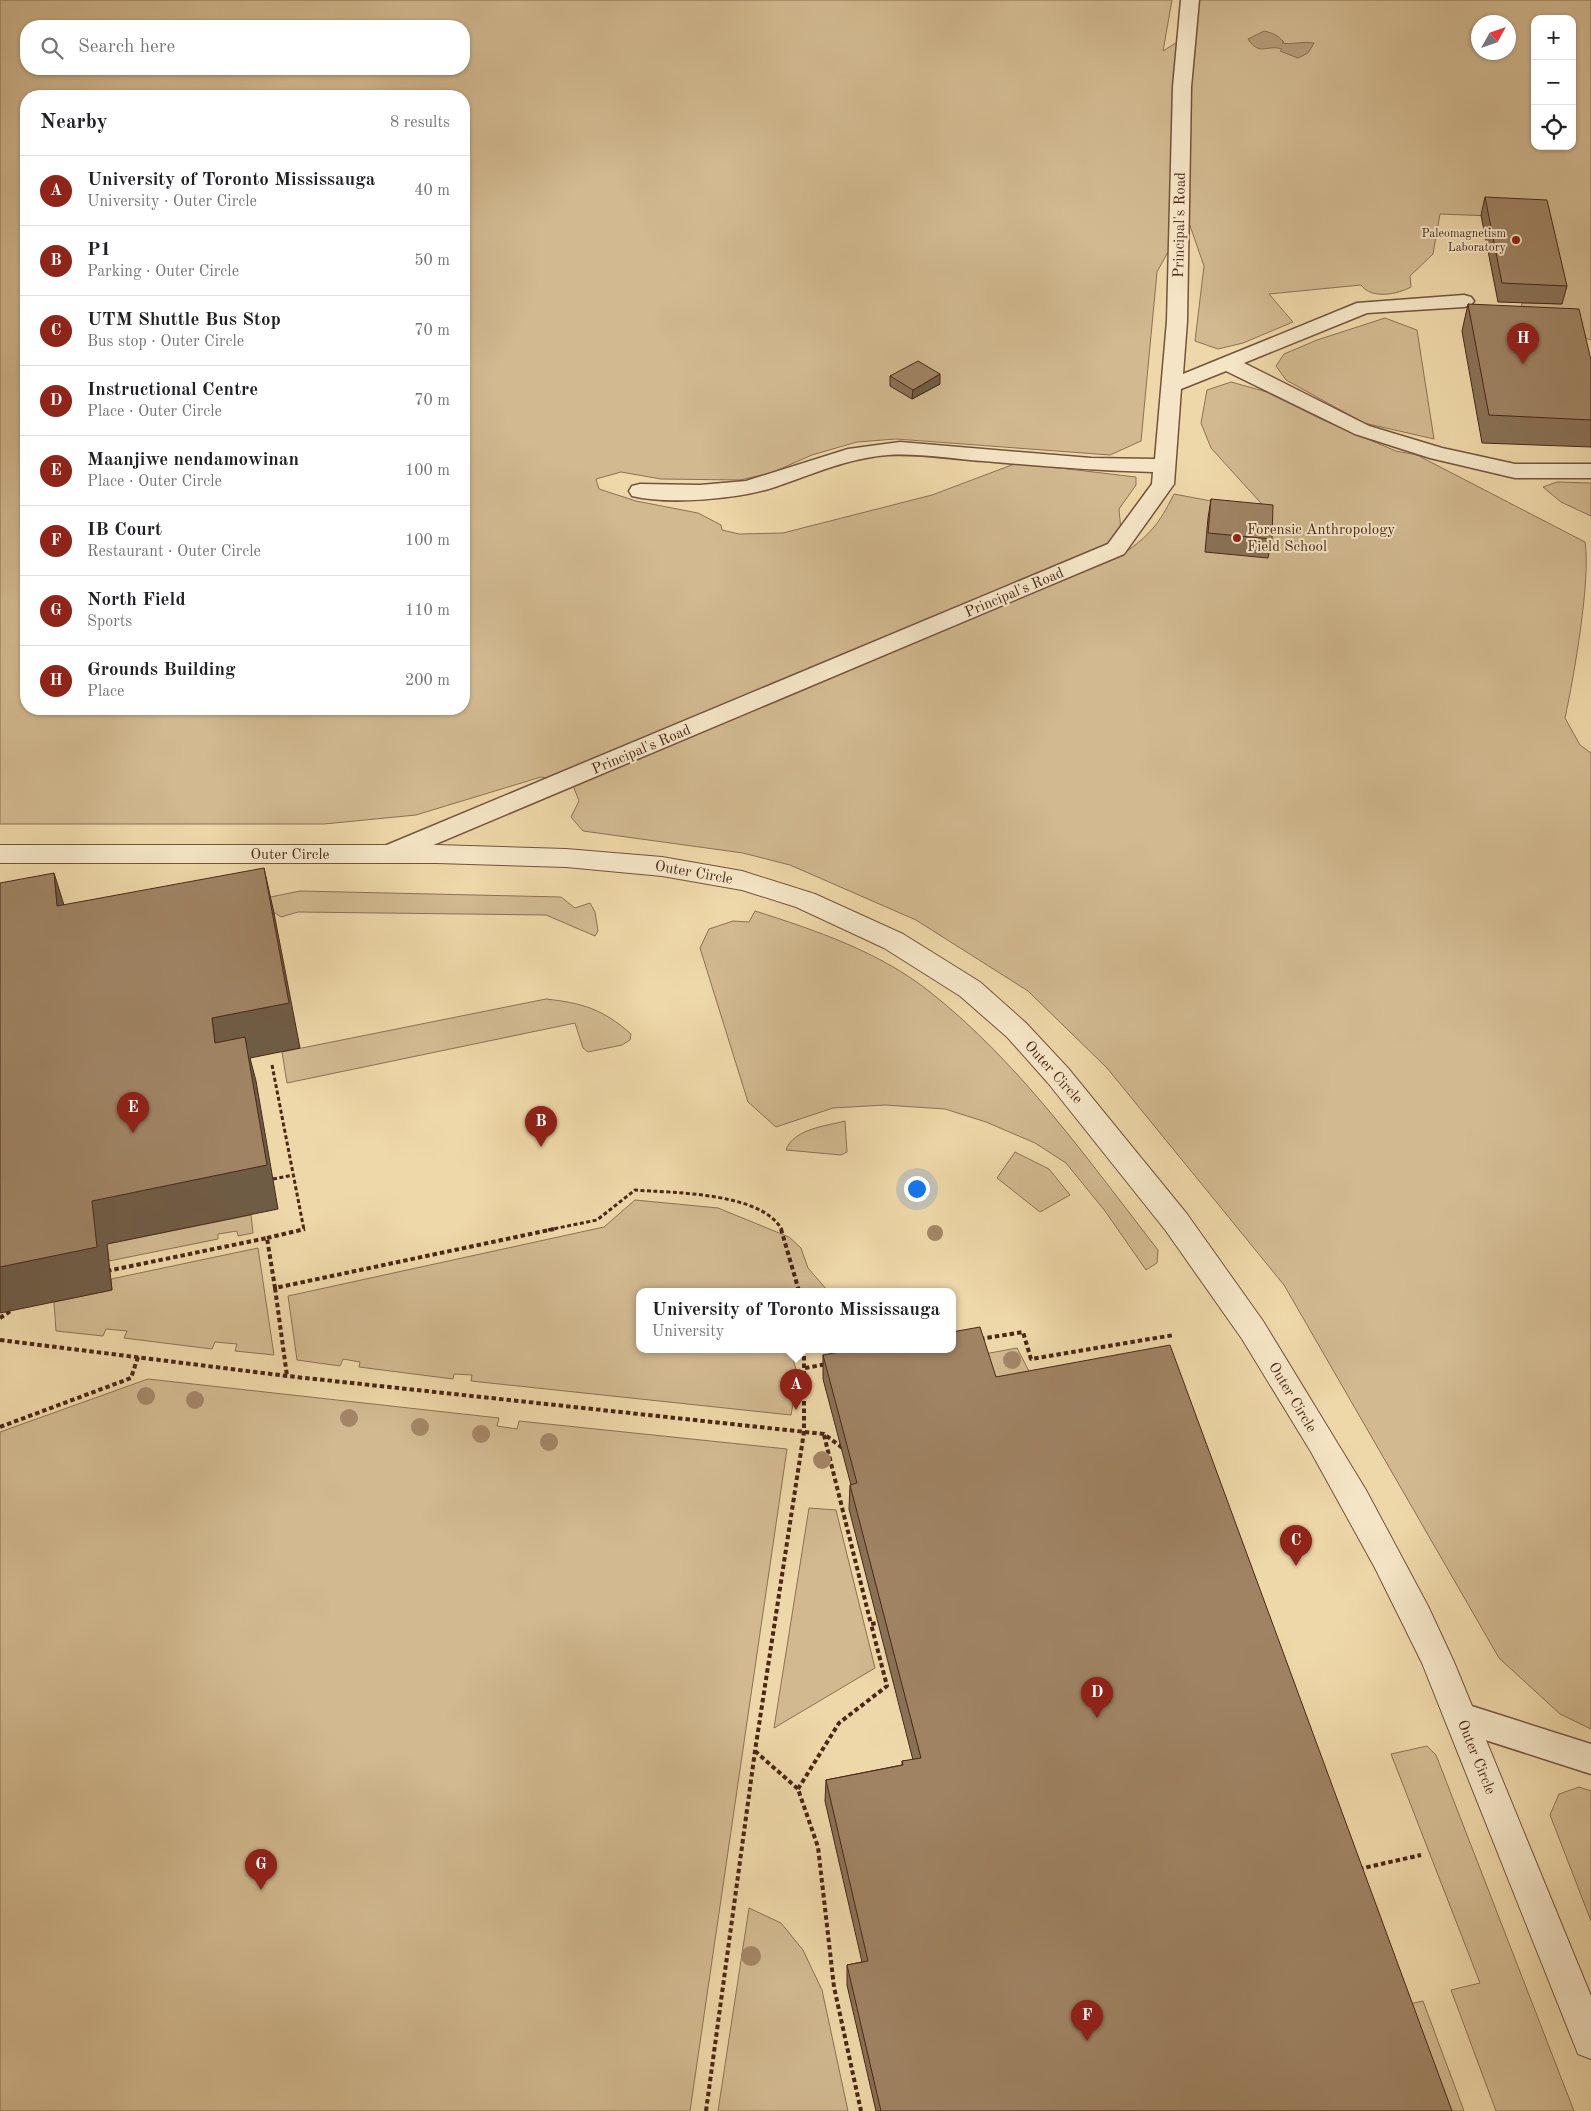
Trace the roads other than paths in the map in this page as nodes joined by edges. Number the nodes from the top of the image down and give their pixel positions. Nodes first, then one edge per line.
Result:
1 (1190, 0) edge
2 (1464, 301) dead end
3 (1227, 363) junction
4 (1171, 386) junction
5 (1164, 466) junction
6 (1591, 471) edge
7 (640, 491) dead end
8 (391, 853) junction
9 (0, 854) edge
10 (1462, 1718) junction
11 (1591, 1759) edge
12 (1591, 2041) edge

1 - 4 lane, Principal's Road
2 - 3 lane
3 - 4 lane
3 - 6 lane
4 - 5 lane, Principal's Road
5 - 7 lane
5 - 8 lane, Principal's Road
8 - 9 street, Outer Circle
8 - 10 street, Outer Circle
10 - 11 lane
10 - 12 street, Outer Circle

